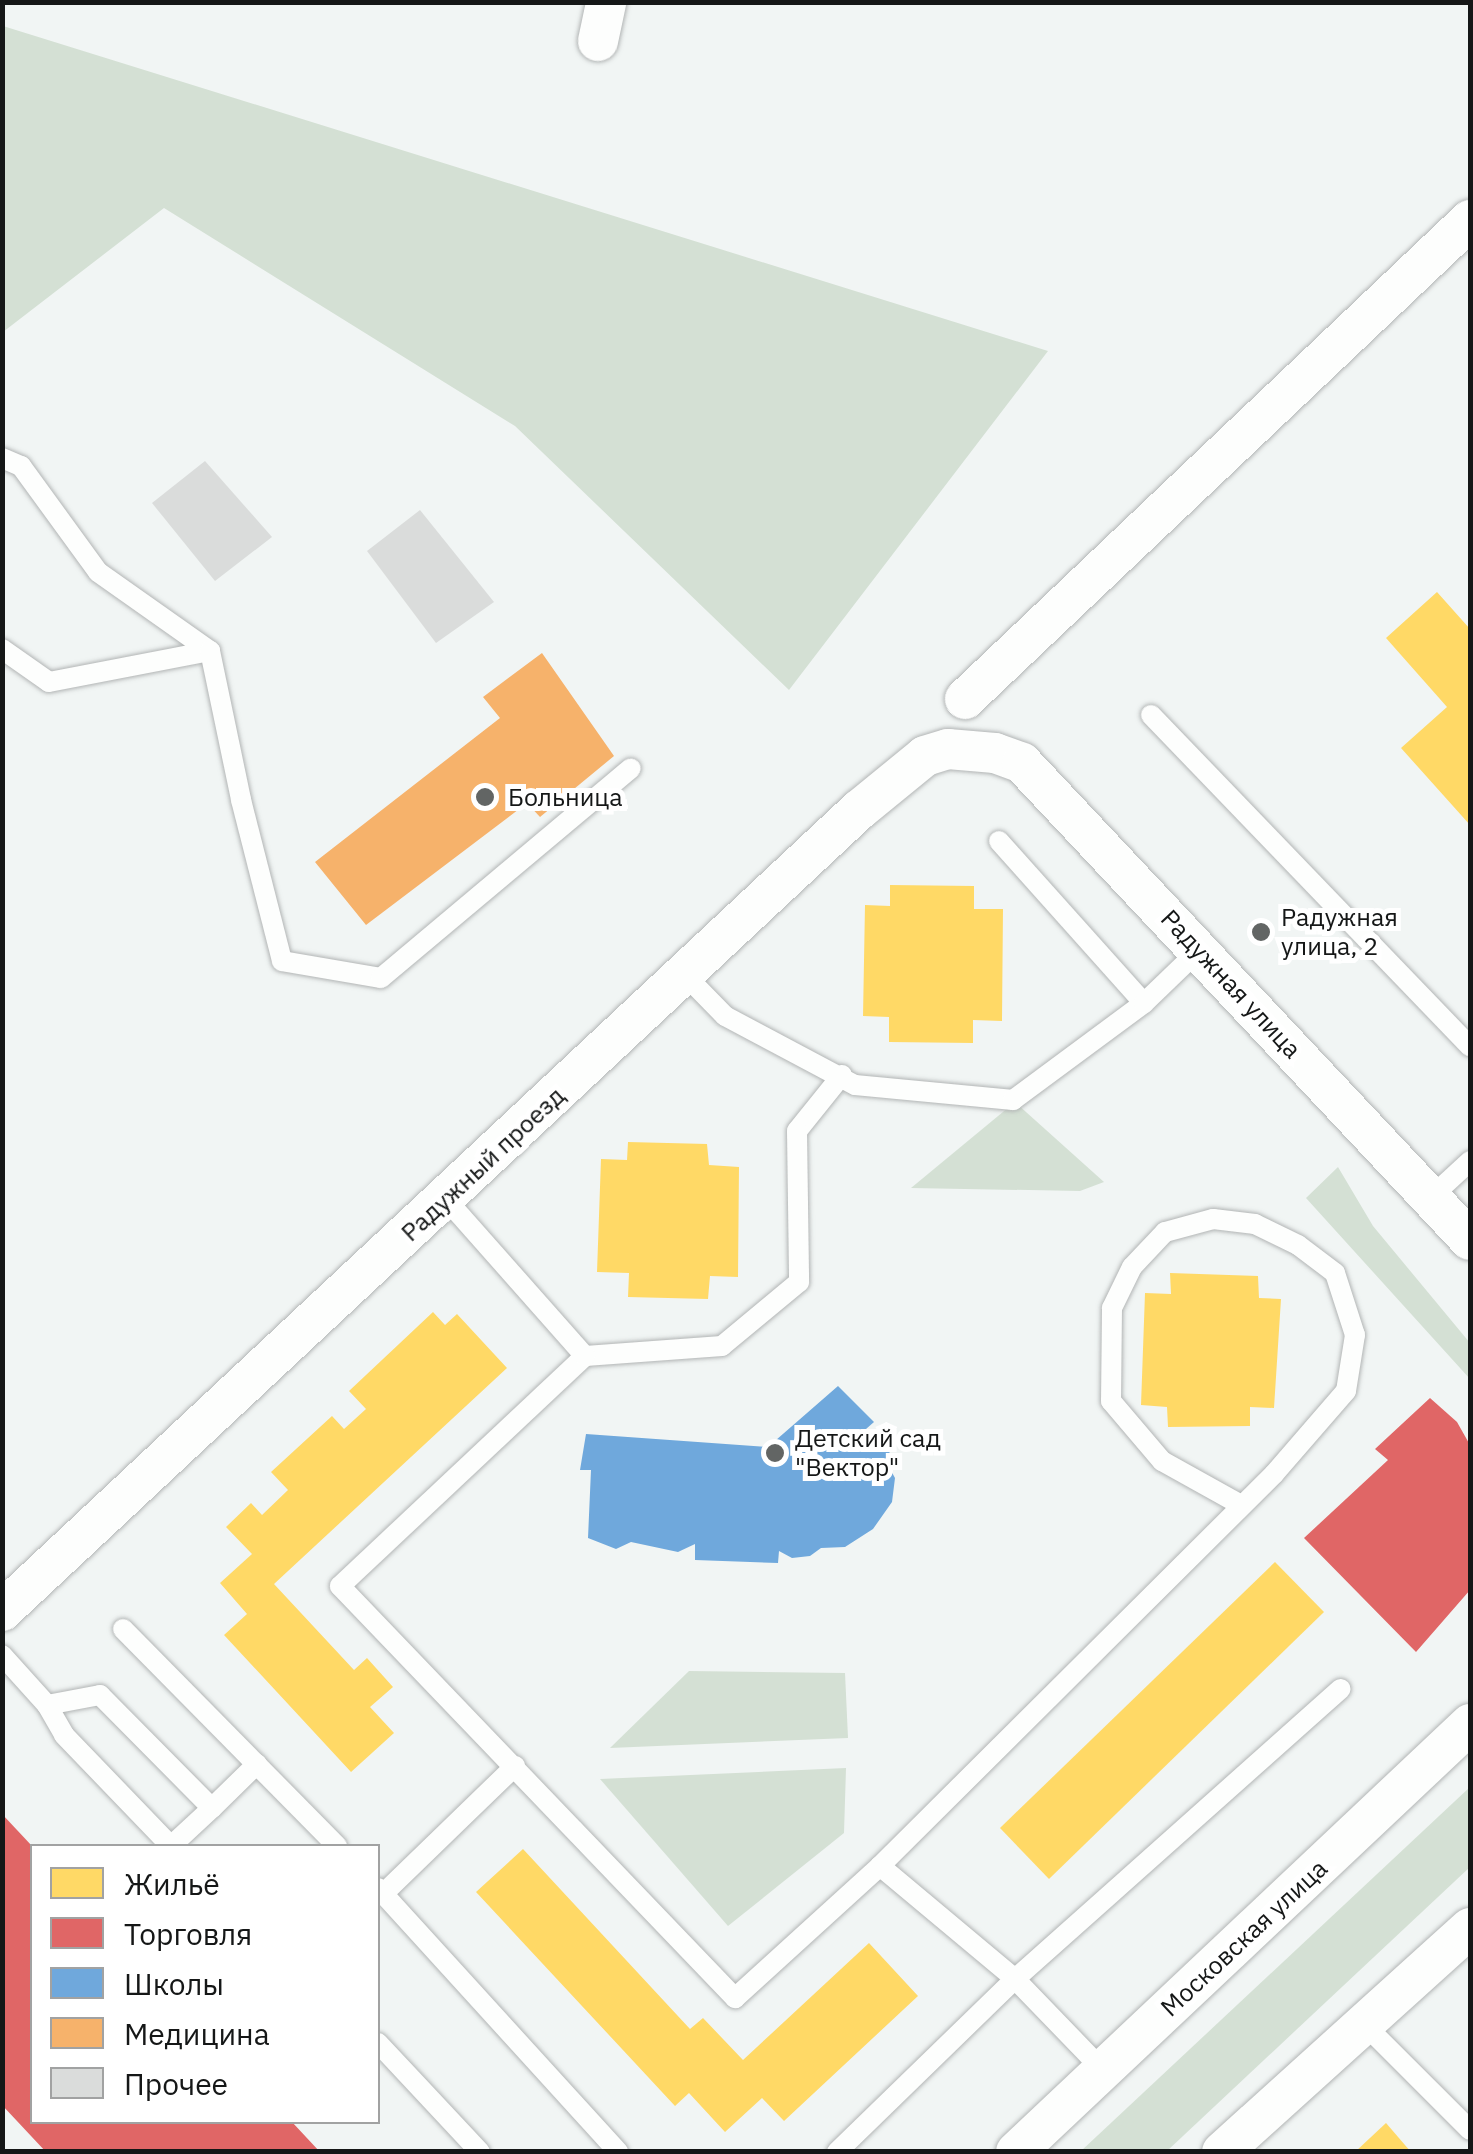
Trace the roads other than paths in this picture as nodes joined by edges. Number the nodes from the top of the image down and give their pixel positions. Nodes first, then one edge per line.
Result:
1 (1470, 220) edge
2 (2, 458) edge
3 (2, 650) edge
4 (210, 651) junction
5 (966, 699) dead end
6 (1150, 715) dead end
7 (977, 750) joint
8 (631, 768) dead end
9 (999, 841) dead end
10 (1199, 950) junction
11 (684, 976) junction
12 (1144, 1004) junction
13 (1470, 1047) edge
14 (842, 1075) junction
15 (1470, 1161) edge
16 (1431, 1198) junction
17 (446, 1199) junction
18 (1470, 1240) edge
19 (585, 1356) junction
20 (1241, 1505) junction
21 (2, 1610) edge
22 (124, 1629) dead end
23 (2, 1654) edge
24 (1340, 1689) dead end
25 (47, 1705) junction
26 (1470, 1724) edge
27 (257, 1764) junction
28 (515, 1766) junction
29 (212, 1808) junction
30 (169, 1844) edge
31 (173, 1844) edge
32 (336, 1844) edge
33 (880, 1866) junction
34 (380, 1890) edge
35 (1470, 1928) edge
36 (1015, 1979) junction
37 (1365, 2024) junction
38 (380, 2045) edge
39 (1102, 2070) junction
40 (1470, 2130) edge
41 (480, 2152) edge
42 (618, 2152) edge
43 (837, 2152) edge
44 (1016, 2152) edge
45 (1222, 2152) edge

1 - 5 street
2 - 4 lane
3 - 4 lane
4 - 8 lane
6 - 13 lane
7 - 10 street, Радужная улица
7 - 11 street, Радужный проезд
9 - 12 lane
10 - 12 lane
10 - 16 street, Радужная улица
11 - 14 lane
11 - 17 street, Радужный проезд
12 - 14 lane
14 - 19 lane
15 - 16 lane
16 - 18 street, Радужная улица
17 - 19 lane
17 - 21 street, Радужный проезд
19 - 28 lane
20 - 20 lane
20 - 33 lane
22 - 27 lane
23 - 25 lane
24 - 36 lane
25 - 29 lane
25 - 30 lane
26 - 39 street, Московская улица
27 - 29 lane
27 - 32 lane
28 - 33 lane
28 - 34 lane
29 - 31 lane
33 - 36 lane
34 - 42 lane
35 - 37 street
36 - 39 lane
36 - 43 lane
37 - 40 lane
37 - 45 street
38 - 41 lane
39 - 44 street, Московская улица

